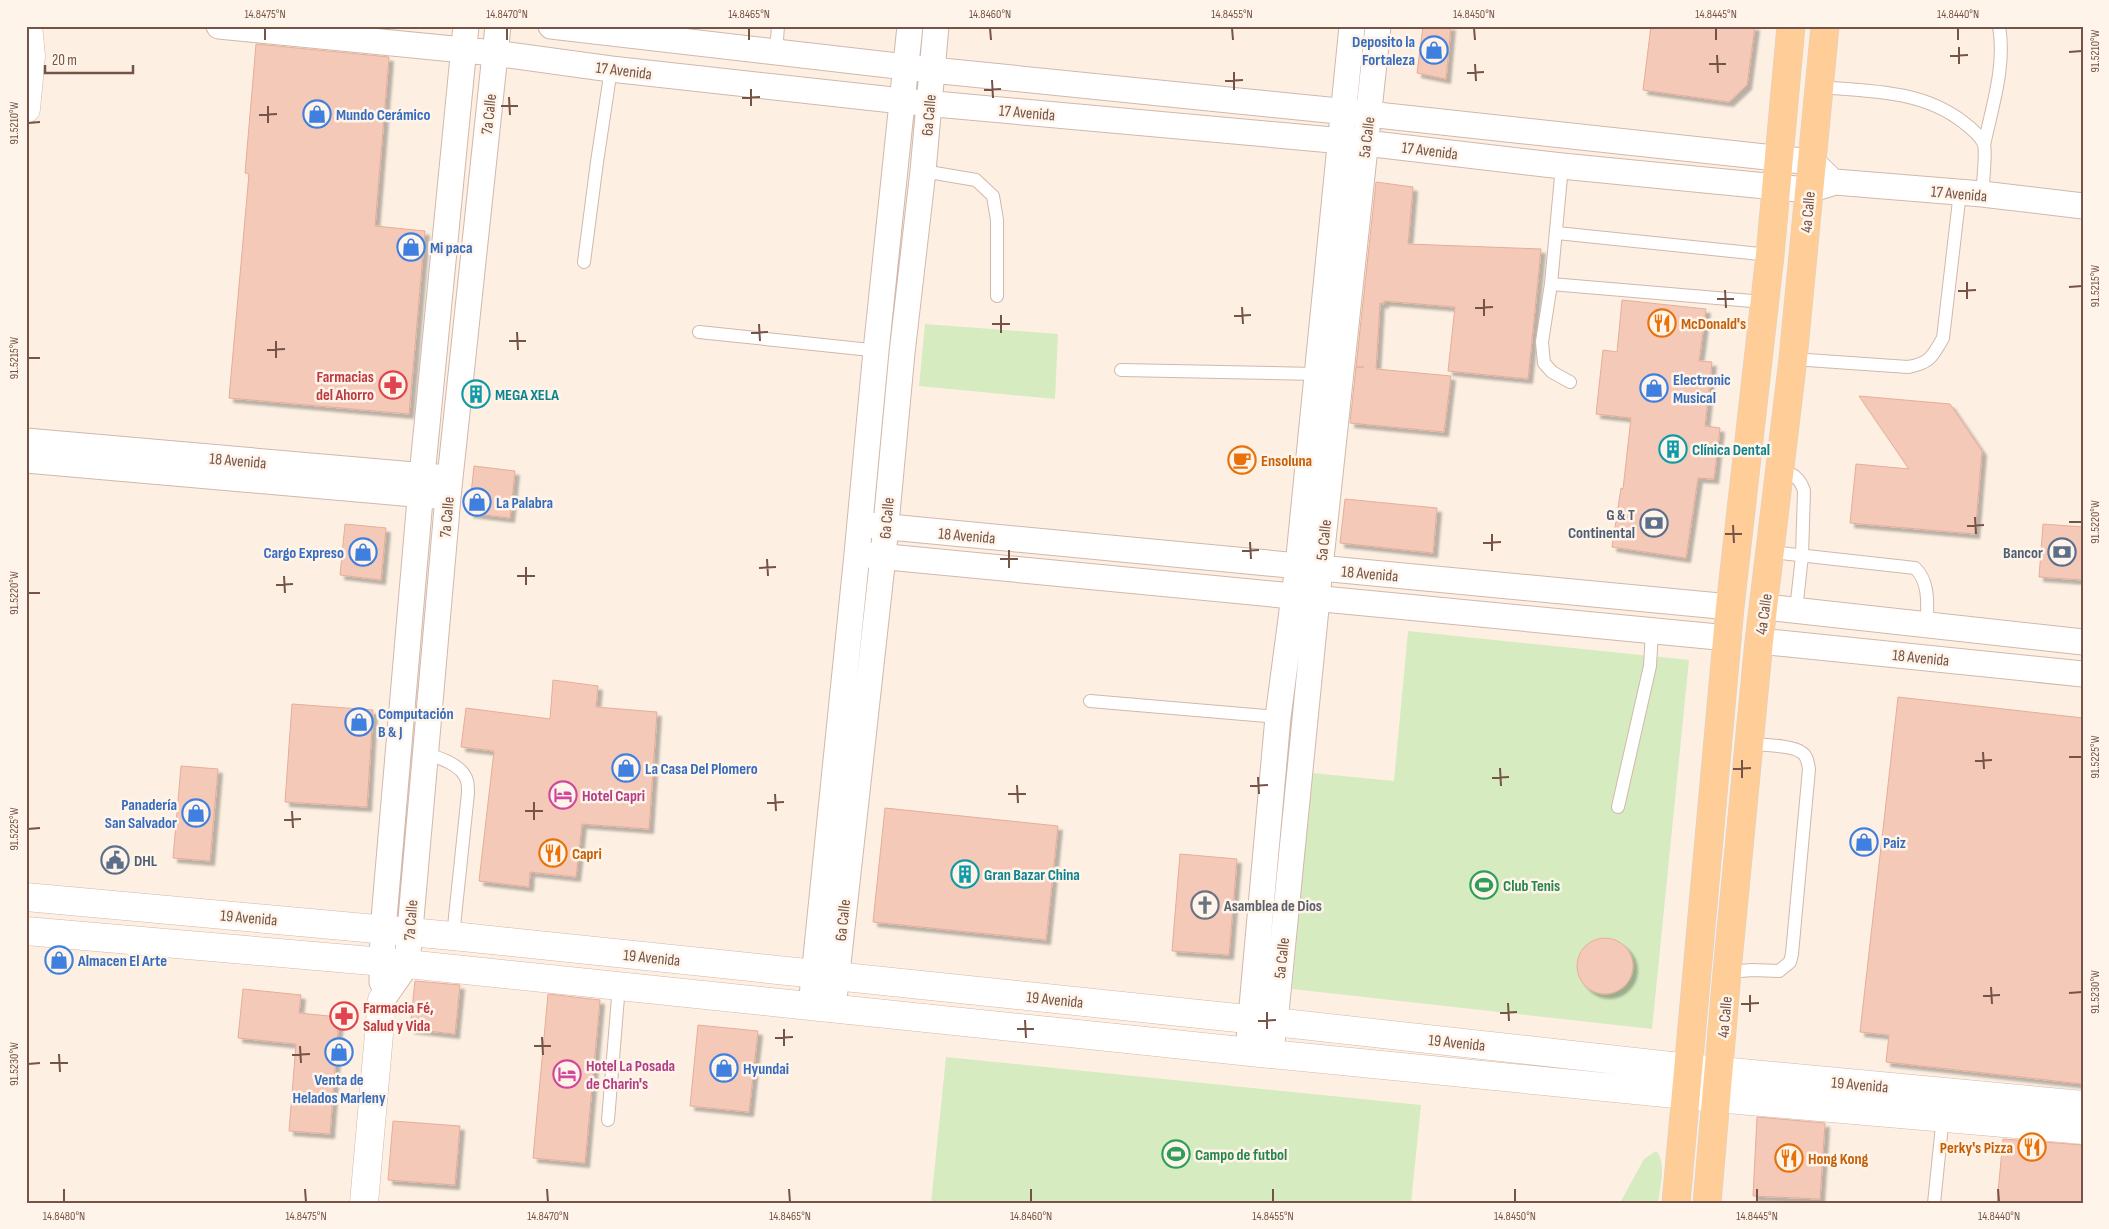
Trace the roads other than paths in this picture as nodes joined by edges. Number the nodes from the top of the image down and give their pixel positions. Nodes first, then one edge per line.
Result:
1 (28, 26) edge
2 (45, 26) edge
3 (218, 26) edge
4 (498, 26) edge
5 (551, 26) edge
6 (778, 26) edge
7 (910, 26) edge
8 (936, 26) edge
9 (1352, 26) edge
10 (1378, 26) edge
11 (1792, 26) edge
12 (1825, 26) edge
13 (1999, 26) edge
14 (680, 34) edge
15 (465, 38) edge
16 (776, 52) junction
17 (494, 54) junction
18 (31, 56) junction
19 (906, 67) junction
20 (611, 69) junction
21 (932, 70) junction
22 (1819, 87) junction
23 (902, 101) junction
24 (929, 103) junction
25 (26, 109) edge
26 (1356, 114) junction
27 (1352, 142) junction
28 (1984, 145) junction
29 (1778, 159) junction
30 (1812, 162) junction
31 (1562, 166) junction
32 (923, 171) junction
33 (1822, 186) junction
34 (1776, 188) junction
35 (1971, 193) junction
36 (2083, 206) edge
37 (1557, 233) junction
38 (1770, 256) junction
39 (584, 262) dead end
40 (1551, 284) junction
41 (997, 296) dead end
42 (1764, 302) junction
43 (699, 332) dead end
44 (876, 351) junction
45 (902, 354) junction
46 (1793, 359) junction
47 (1121, 370) dead end
48 (1316, 374) junction
49 (1570, 382) dead end
50 (26, 441) edge
51 (26, 460) edge
52 (1779, 468) junction
53 (421, 486) junction
54 (449, 487) junction
55 (860, 524) junction
56 (885, 527) junction
57 (1771, 552) junction
58 (858, 554) junction
59 (883, 556) junction
60 (1802, 556) junction
61 (1309, 567) junction
62 (1305, 597) junction
63 (1730, 607) junction
64 (1765, 607) junction
65 (1796, 610) junction
66 (1928, 624) junction
67 (1652, 631) junction
68 (1728, 638) junction
69 (1759, 641) junction
70 (2083, 642) edge
71 (2083, 674) edge
72 (1090, 701) dead end
73 (1278, 717) junction
74 (1750, 744) junction
75 (424, 754) junction
76 (1618, 807) dead end
77 (26, 897) edge
78 (26, 930) edge
79 (396, 931) junction
80 (453, 936) junction
81 (395, 963) junction
82 (1728, 972) junction
83 (825, 975) junction
84 (619, 985) junction
85 (382, 1000) joint
86 (822, 1008) junction
87 (1263, 1021) junction
88 (1259, 1052) junction
89 (1690, 1068) junction
90 (1719, 1071) junction
91 (1686, 1094) junction
92 (1716, 1098) junction
93 (1944, 1104) junction
94 (2083, 1105) edge
95 (608, 1120) dead end
96 (2083, 1130) edge
97 (364, 1203) edge
98 (1676, 1203) edge
99 (1707, 1203) edge
100 (1934, 1203) edge

1 - 18 main road
2 - 18 main road
3 - 15 street, 17 Avenida
4 - 17 street, 7a Calle
5 - 14 street, 17 Avenida
6 - 16 lane
7 - 19 street, 6a Calle
8 - 21 street, 6a Calle
9 - 26 street, 5a Calle
10 - 26 street, 5a Calle
11 - 29 main road, 4a Calle
12 - 22 main road, 4a Calle
13 - 28 lane
14 - 16 street, 17 Avenida
15 - 17 street, 17 Avenida
15 - 53 street, 7a Calle
16 - 19 street, 17 Avenida
17 - 20 street, 17 Avenida
17 - 54 street, 7a Calle
18 - 25 main road
19 - 21 street, 17 Avenida
19 - 23 street, 6a Calle
20 - 23 street, 17 Avenida
20 - 39 lane
21 - 24 street, 6a Calle
21 - 26 street, 17 Avenida
22 - 28 lane
22 - 30 main road, 4a Calle
23 - 24 street, 17 Avenida
23 - 44 street, 6a Calle
24 - 27 street, 17 Avenida
24 - 32 street, 6a Calle
26 - 27 street, 5a Calle
26 - 29 street, 17 Avenida
27 - 31 street, 17 Avenida
27 - 48 street, 5a Calle
27 - 61 street, 5a Calle
28 - 35 lane
29 - 30 street, 17 Avenida
29 - 34 main road, 4a Calle
30 - 33 main road, 4a Calle
31 - 34 street, 17 Avenida
31 - 37 lane
32 - 41 lane
32 - 45 street, 6a Calle
33 - 34 street, 17 Avenida
33 - 35 street, 17 Avenida
33 - 46 main road, 4a Calle
34 - 38 main road, 4a Calle
35 - 36 street, 17 Avenida
35 - 46 lane
37 - 38 lane
37 - 40 lane
38 - 42 main road, 4a Calle
40 - 42 lane
40 - 49 lane
42 - 63 main road, 4a Calle
43 - 44 lane
44 - 45 lane
44 - 55 street, 6a Calle
45 - 56 street, 6a Calle
46 - 52 main road, 4a Calle
47 - 48 lane
48 - 61 street, 5a Calle
50 - 53 street, 18 Avenida
51 - 53 street, 18 Avenida
52 - 57 main road, 4a Calle
52 - 60 lane
53 - 54 street, 18 Avenida
53 - 79 street, 7a Calle
54 - 75 street, 7a Calle
55 - 56 street, 18 Avenida
55 - 58 street, 6a Calle
56 - 59 street, 6a Calle
56 - 61 street, 18 Avenida
57 - 60 lane
57 - 64 main road, 4a Calle
58 - 59 street, 18 Avenida
58 - 83 street, 6a Calle
59 - 62 street, 18 Avenida
59 - 83 street, 6a Calle
60 - 65 lane
60 - 66 lane
61 - 62 street, 5a Calle
61 - 63 street, 18 Avenida
62 - 67 street, 18 Avenida
62 - 73 street, 5a Calle
62 - 87 street, 5a Calle
63 - 68 main road, 4a Calle
64 - 65 street, 18 Avenida
64 - 69 main road, 4a Calle
65 - 66 street, 18 Avenida
66 - 70 street, 18 Avenida
67 - 68 street, 18 Avenida
67 - 76 lane
68 - 89 main road, 4a Calle
69 - 71 street, 18 Avenida
69 - 74 main road, 4a Calle
72 - 73 lane
73 - 87 street, 5a Calle
74 - 82 main road, 4a Calle
74 - 82 lane
75 - 79 street, 7a Calle
75 - 80 lane
77 - 79 main road, 19 Avenida
78 - 81 main road, 19 Avenida
79 - 80 main road, 19 Avenida
79 - 81 street, 7a Calle
80 - 83 main road, 19 Avenida
81 - 84 main road, 19 Avenida
81 - 85 street, 7a Calle
82 - 90 main road, 4a Calle
83 - 86 street, 6a Calle
83 - 87 main road, 19 Avenida
84 - 86 main road, 19 Avenida
84 - 95 lane
85 - 97 main road, 7a Calle
86 - 88 main road, 19 Avenida
87 - 88 street, 5a Calle
87 - 89 main road, 19 Avenida
88 - 91 main road, 19 Avenida
89 - 90 main road, 19 Avenida
89 - 91 main road, 4a Calle
90 - 92 main road, 4a Calle
90 - 93 main road, 19 Avenida
91 - 92 main road, 19 Avenida
91 - 98 main road, 4a Calle
92 - 93 main road, 19 Avenida
92 - 99 main road, 4a Calle
93 - 94 main road, 19 Avenida
93 - 96 main road, 19 Avenida
93 - 100 lane

